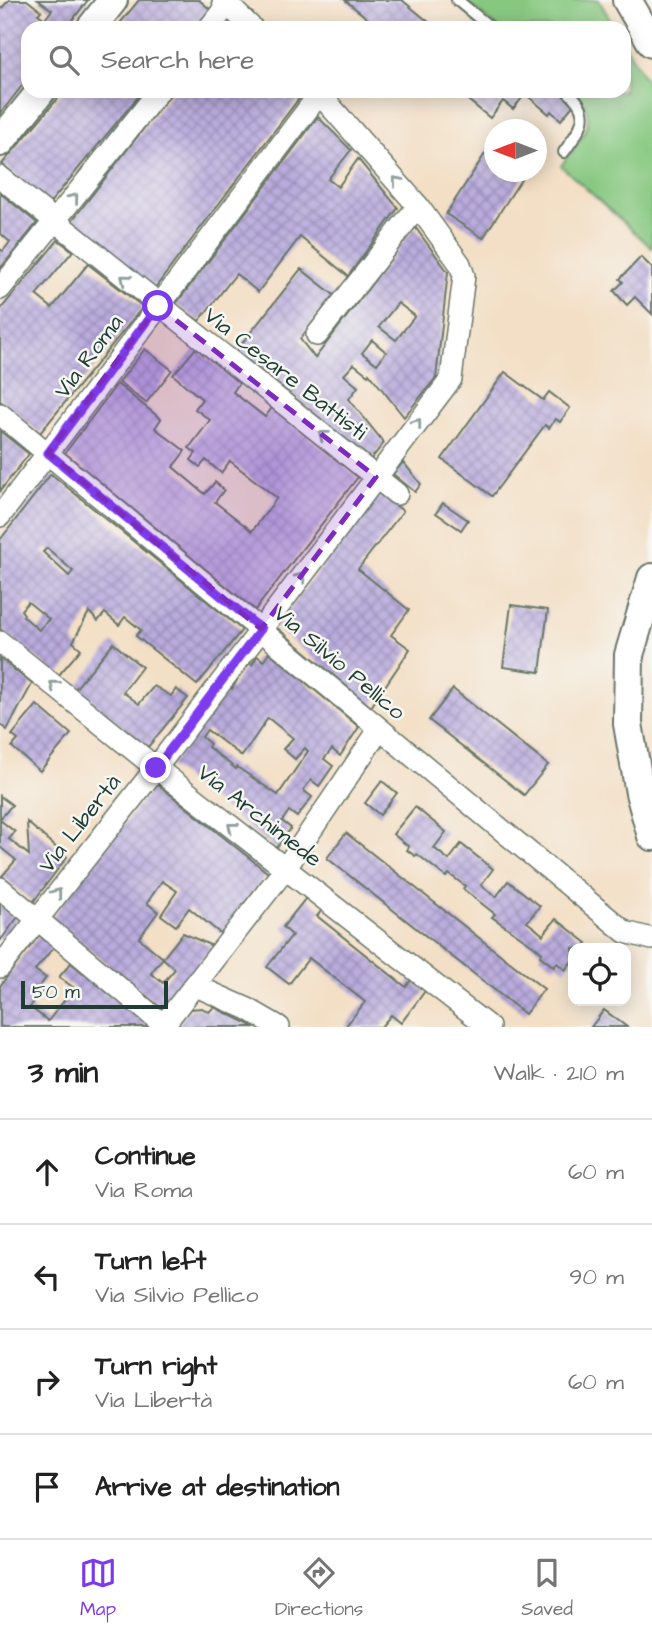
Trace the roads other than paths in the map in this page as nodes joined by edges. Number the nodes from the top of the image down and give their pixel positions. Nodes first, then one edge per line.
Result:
1 (113, 0) edge
2 (457, 0) edge
3 (627, 0) edge
4 (225, 2) edge
5 (96, 21) edge
6 (213, 21) edge
7 (245, 21) edge
8 (482, 21) edge
9 (652, 43) edge
10 (35, 98) edge
11 (153, 98) edge
12 (314, 98) edge
13 (324, 98) edge
14 (575, 98) edge
15 (0, 142) edge
16 (564, 152) dead end
17 (0, 177) edge
18 (418, 206) junction
19 (54, 222) junction
20 (0, 289) edge
21 (158, 306) junction
22 (317, 335) dead end
23 (0, 414) edge
24 (48, 453) junction
25 (376, 478) junction
26 (397, 494) dead end
27 (0, 516) edge
28 (652, 578) edge
29 (261, 629) junction
30 (0, 642) edge
31 (379, 730) junction
32 (156, 768) junction
33 (652, 836) edge
34 (285, 869) junction
35 (0, 888) edge
36 (37, 919) junction
37 (652, 939) edge
38 (0, 967) edge
39 (195, 986) junction
40 (164, 1026) edge
41 (279, 1027) edge
42 (489, 1027) edge

1 - 5 main road
2 - 8 lane
3 - 9 main road
4 - 6 street
4 - 7 street
10 - 15 main road
19 -> 11 street
12 - 21 street, Via Roma
18 -> 13 street, Via Libertà
14 - 16 lane
17 - 19 street, Via Cesare Battisti
18 - 22 street
25 -> 18 street, Via Libertà
19 - 20 street
21 -> 19 street, Via Cesare Battisti
21 - 24 street, Via Roma
25 -> 21 street, Via Cesare Battisti
23 - 24 street, Via Silvio Pellico
24 - 27 street, Via Roma
24 - 29 street, Via Silvio Pellico
25 - 26 street, Via Cesare Battisti
29 -> 25 street, Via Libertà
28 - 33 main road
29 - 31 street, Via Silvio Pellico
29 - 32 street, Via Libertà
32 -> 30 street, Via Archimede
31 - 34 street
31 - 37 street, Via Silvio Pellico
34 -> 32 street, Via Archimede
36 -> 32 street, Via Libertà
34 - 39 street
34 - 42 street, Via Archimede
35 - 36 street
36 - 38 street, Via Libertà
36 - 40 street
39 - 40 street
39 - 41 street

